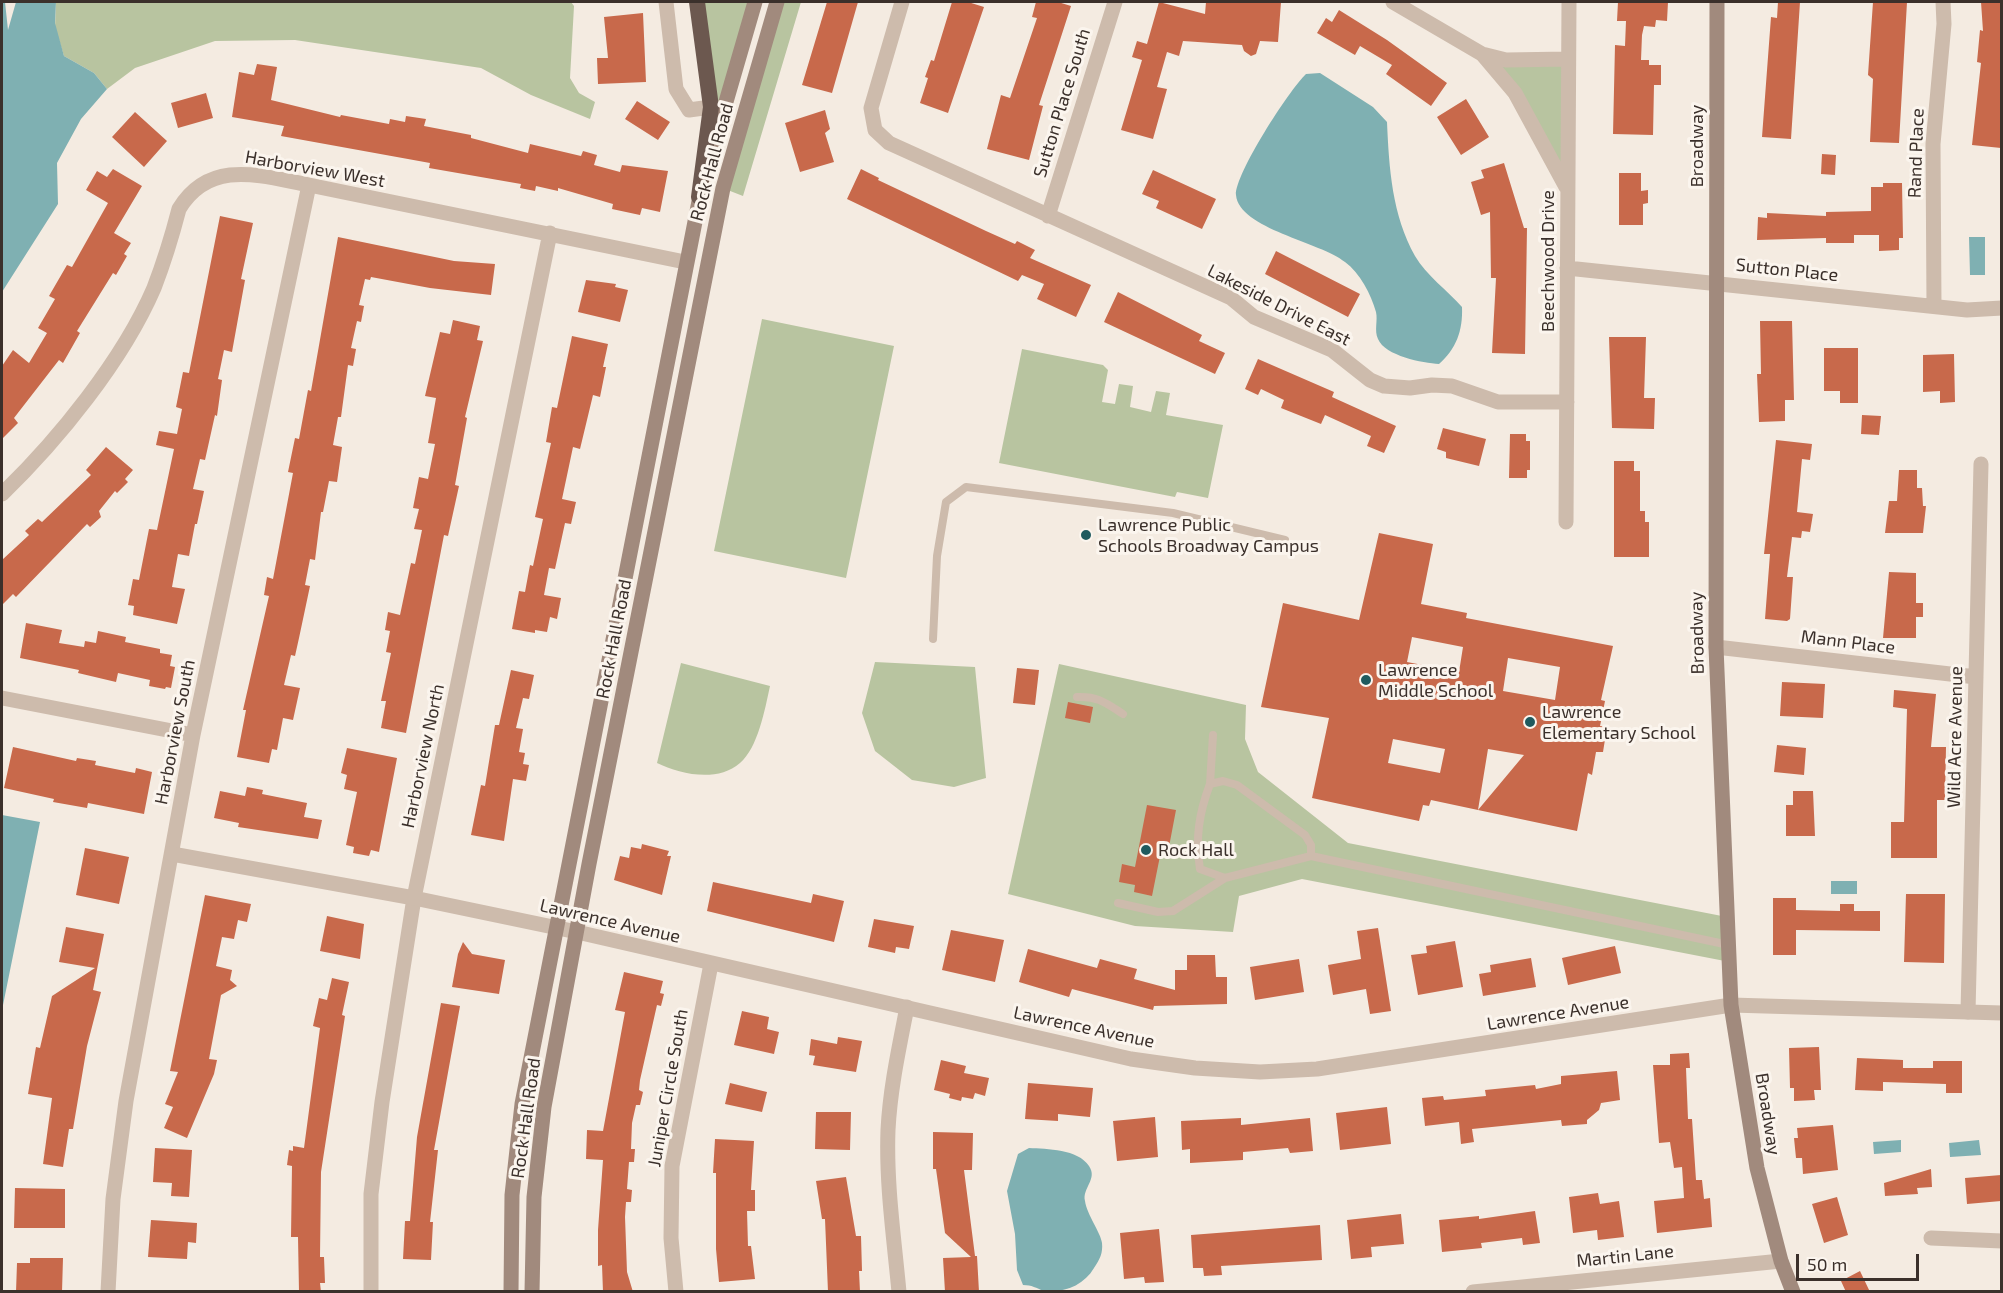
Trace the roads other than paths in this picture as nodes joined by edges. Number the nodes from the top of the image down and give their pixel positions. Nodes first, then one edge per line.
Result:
1 (666, 2) edge
2 (697, 2) edge
3 (755, 2) edge
4 (777, 2) edge
5 (902, 2) edge
6 (1114, 2) edge
7 (1393, 2) edge
8 (1569, 2) edge
9 (1717, 2) edge
10 (1943, 2) edge
11 (1482, 54) junction
12 (1568, 59) junction
13 (711, 107) junction
14 (309, 185) junction
15 (1568, 190) junction
16 (699, 196) junction
17 (1048, 216) junction
18 (550, 233) junction
19 (685, 262) junction
20 (1567, 268) junction
21 (1717, 282) junction
22 (1934, 306) junction
23 (2001, 308) edge
24 (1567, 402) junction
25 (1981, 464) dead end
26 (2, 494) edge
27 (1566, 522) dead end
28 (633, 531) junction
29 (655, 534) junction
30 (1286, 540) dead end
31 (933, 639) dead end
32 (1716, 647) junction
33 (1976, 677) junction
34 (1077, 697) dead end
35 (2, 698) edge
36 (1123, 714) dead end
37 (193, 735) junction
38 (1213, 735) dead end
39 (1210, 784) junction
40 (172, 854) junction
41 (1311, 856) junction
42 (1226, 878) junction
43 (414, 898) junction
44 (1118, 903) dead end
45 (556, 928) junction
46 (577, 932) junction
47 (1729, 945) junction
48 (711, 964) junction
49 (1731, 1005) junction
50 (907, 1007) junction
51 (1968, 1012) junction
52 (2001, 1013) edge
53 (1931, 1238) dead end
54 (2001, 1241) edge
55 (1781, 1261) junction
56 (108, 1292) edge
57 (371, 1292) edge
58 (511, 1292) edge
59 (532, 1292) edge
60 (676, 1292) edge
61 (899, 1292) edge
62 (1473, 1292) edge
63 (1793, 1292) edge

1 - 13 street, Rock Hall Road
2 - 13 highway
3 - 16 main road, Rock Hall Road
4 - 29 main road, Rock Hall Road
5 - 17 street, Lakeside Drive East
6 - 17 street, Sutton Place South
7 - 11 street
8 - 12 street, Beechwood Drive
9 - 21 main road, Broadway
10 - 22 street, Rand Place
11 - 12 street
11 - 15 street
12 - 15 street, Beechwood Drive
13 - 16 highway
14 - 18 street, Harborview West
14 - 26 street, Harborview West
14 - 37 street, Harborview South
15 - 20 street, Beechwood Drive
16 - 19 main road, Rock Hall Road
17 - 24 street, Lakeside Drive East
18 - 19 street, Harborview West
18 - 43 street, Harborview North
19 - 28 main road, Rock Hall Road
20 - 21 street, Sutton Place
20 - 24 street, Beechwood Drive
21 - 22 street, Sutton Place
21 - 32 main road, Broadway
22 - 23 street, Sutton Place
24 - 27 street, Beechwood Drive
25 - 33 street, Wild Acre Avenue
28 - 29 main road
28 - 45 main road, Rock Hall Road
29 - 46 main road, Rock Hall Road
30 - 31 lane
32 - 33 street, Mann Place
32 - 47 main road, Broadway
33 - 51 street, Wild Acre Avenue
34 - 36 lane
35 - 37 street
37 - 40 street, Harborview South
38 - 39 lane
39 - 41 lane
39 - 42 lane
40 - 43 street, Lawrence Avenue
40 - 56 street, Harborview South
41 - 42 lane
41 - 47 lane
42 - 44 lane
43 - 45 street, Lawrence Avenue
43 - 57 street, Harborview North
45 - 46 street, Lawrence Avenue
45 - 58 main road, Rock Hall Road
46 - 48 street, Lawrence Avenue
46 - 59 main road, Rock Hall Road
47 - 49 main road, Broadway
48 - 50 street, Lawrence Avenue
48 - 60 street, Juniper Circle South
49 - 50 street, Lawrence Avenue
49 - 51 street, Lawrence Avenue
49 - 55 main road, Broadway
50 - 61 street
51 - 52 street, Lawrence Avenue
53 - 54 street
55 - 62 street, Martin Lane
55 - 63 main road, Broadway

